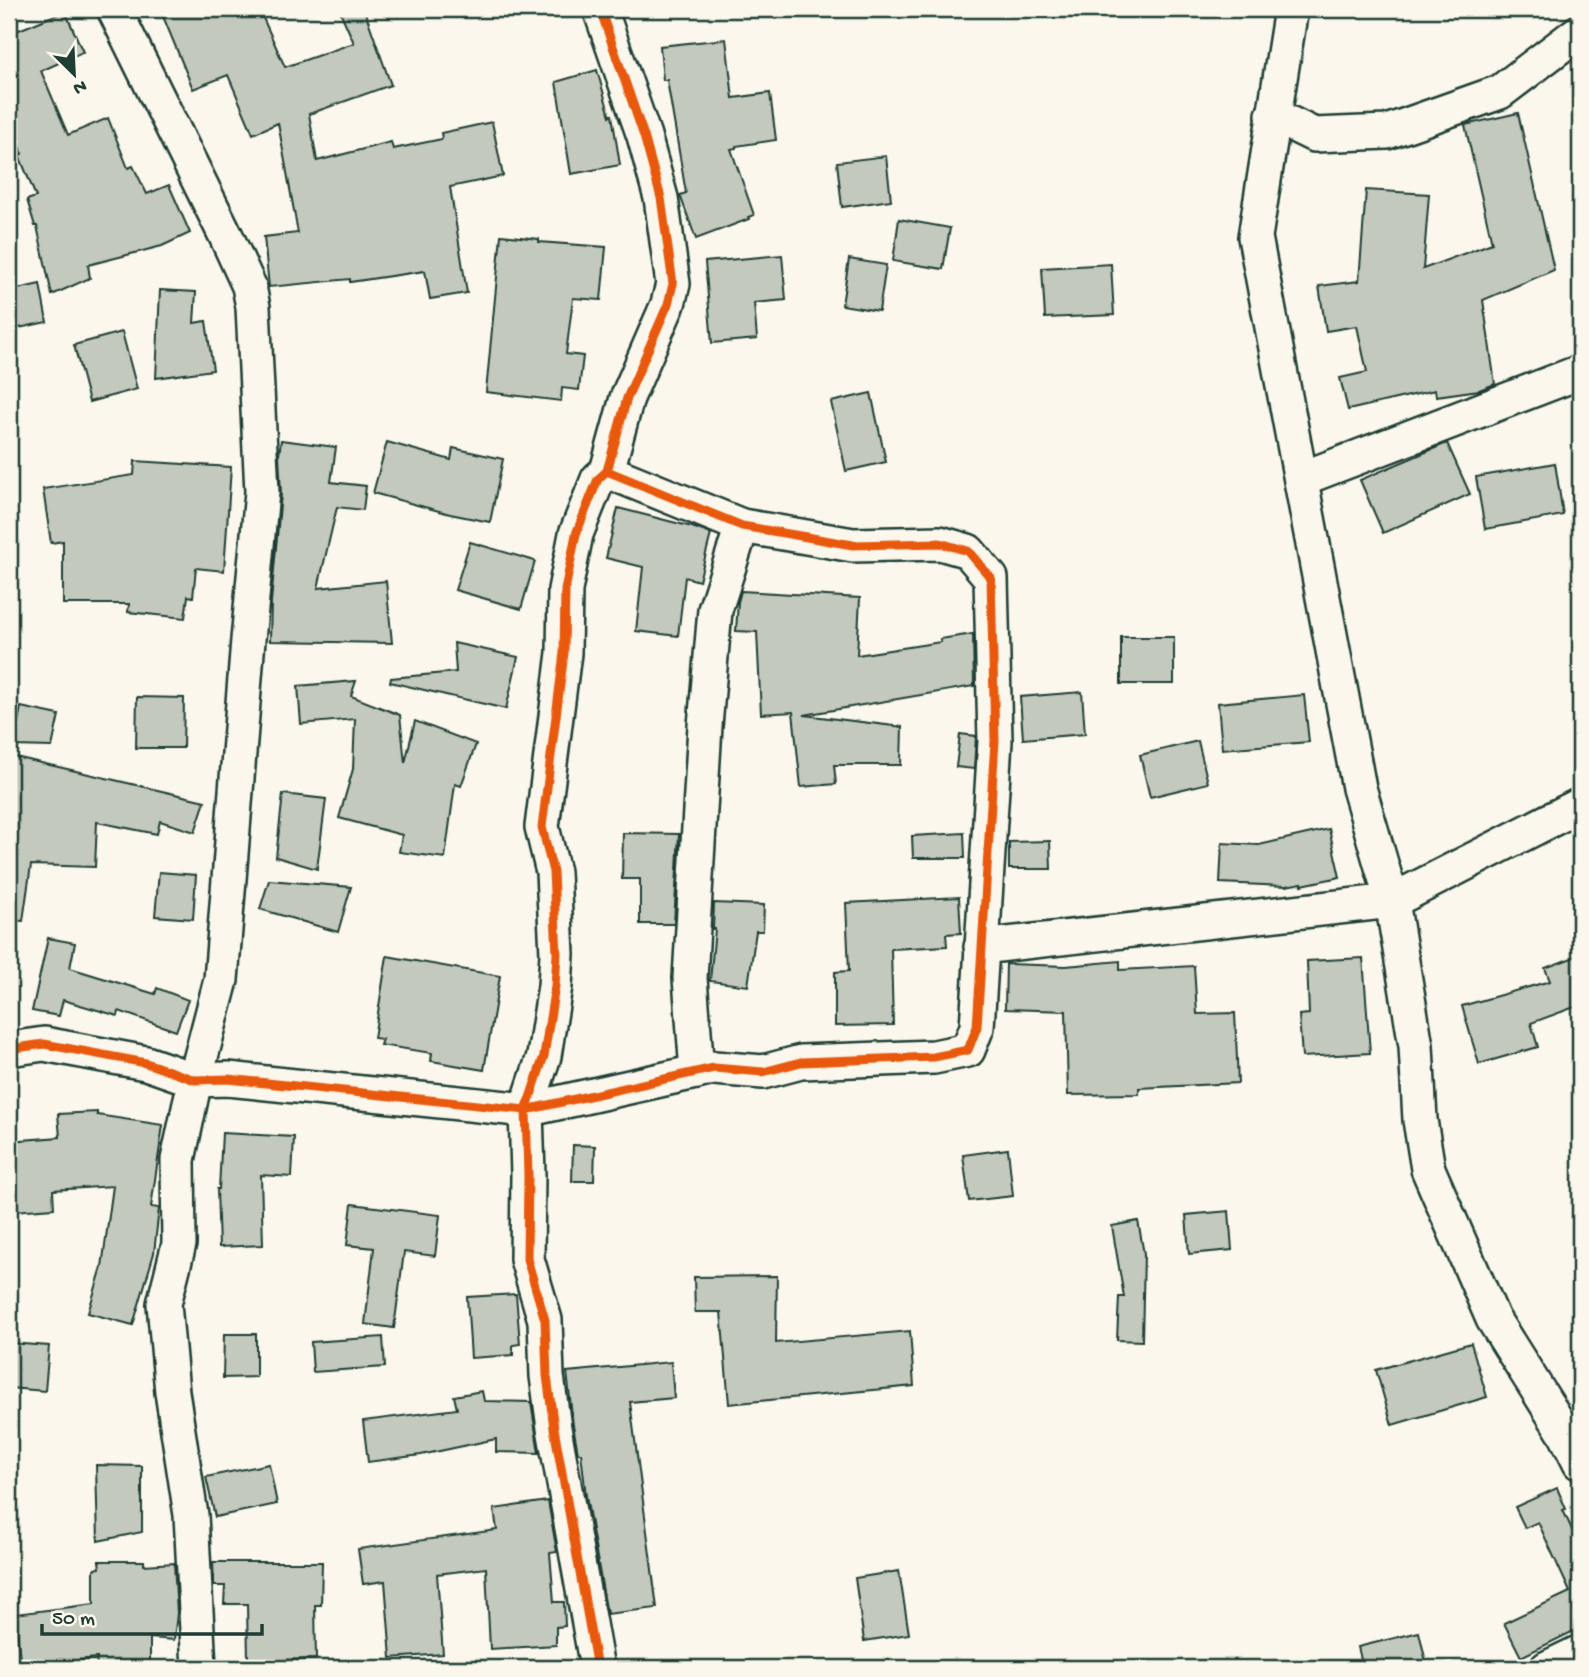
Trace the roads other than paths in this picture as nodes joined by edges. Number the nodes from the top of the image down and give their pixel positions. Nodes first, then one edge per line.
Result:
1 (114, 9) edge
2 (600, 9) edge
3 (1291, 9) edge
4 (1580, 31) edge
5 (1273, 115) junction
6 (1580, 372) edge
7 (607, 471) junction
8 (1301, 479) junction
9 (742, 526) junction
10 (1580, 805) edge
11 (1392, 901) junction
12 (981, 947) junction
13 (9, 1049) edge
14 (697, 1072) junction
15 (195, 1080) junction
16 (526, 1110) junction
17 (1580, 1463) edge
18 (1580, 1652) edge
19 (199, 1668) edge
20 (597, 1668) edge
21 (1547, 1668) edge

1 - 15 street
2 - 7 street
3 - 5 street
4 - 5 street
5 - 8 street
6 - 8 street
7 - 9 street
7 - 16 street
8 - 11 street
9 - 12 street
9 - 14 street
10 - 11 street
11 - 12 street
11 - 17 street
12 - 14 street
13 - 15 street
14 - 16 street
15 - 16 street
15 - 19 street
16 - 20 street
18 - 21 street

